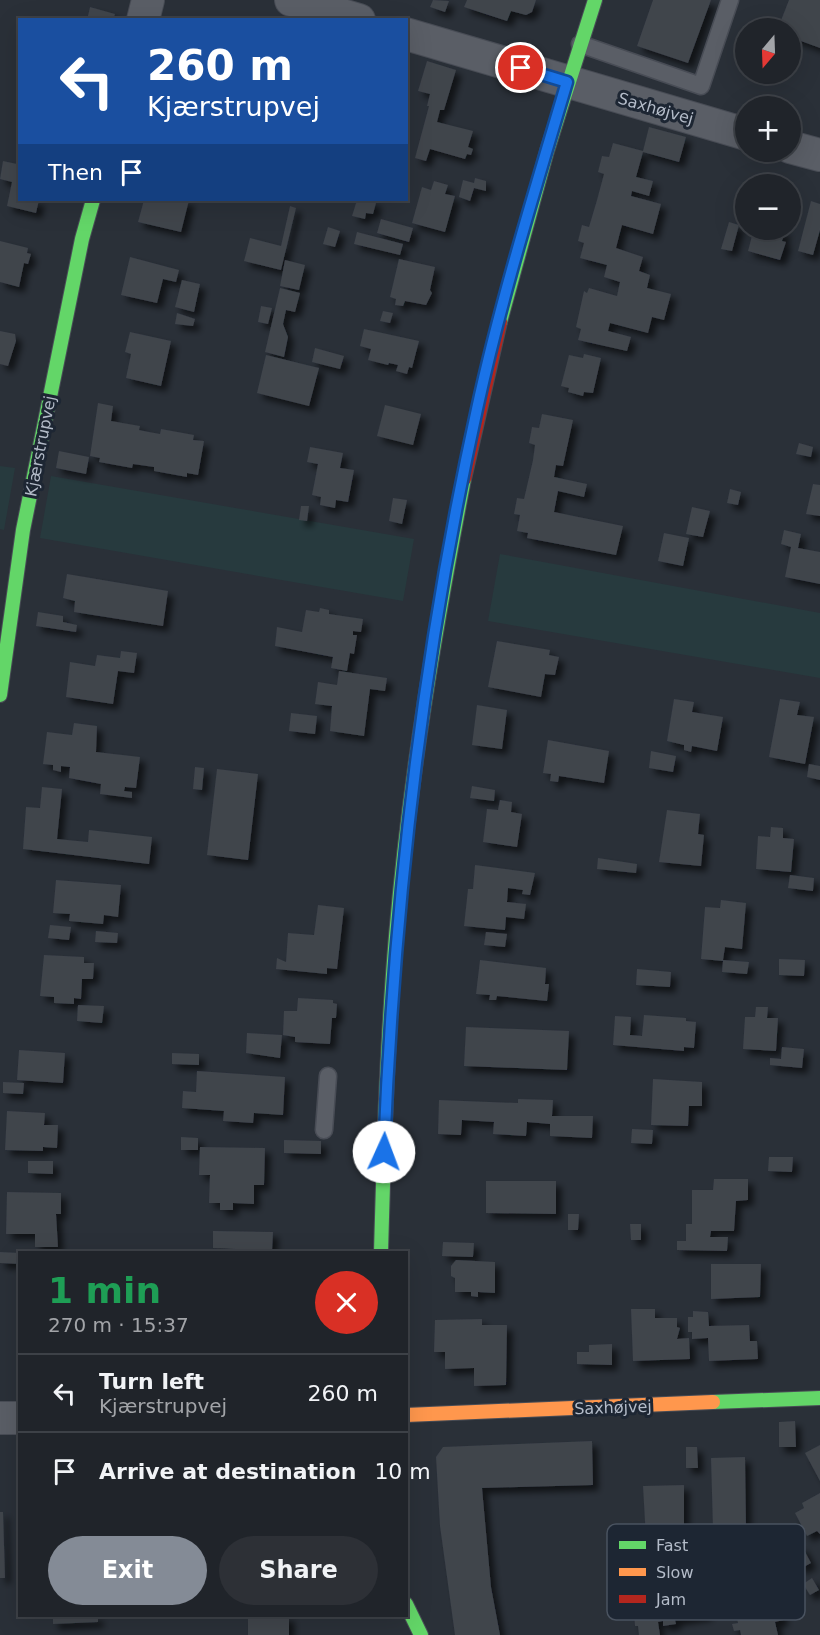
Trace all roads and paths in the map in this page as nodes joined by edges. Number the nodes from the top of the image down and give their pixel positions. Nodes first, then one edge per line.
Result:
1 (148, 0) edge
2 (291, 0) edge
3 (594, 0) edge
4 (730, 0) edge
5 (144, 18) edge
6 (352, 18) edge
7 (408, 35) edge
8 (580, 44) junction
9 (567, 82) junction
10 (700, 86) junction
11 (683, 115) junction
12 (735, 131) edge
13 (801, 150) edge
14 (820, 155) edge
15 (93, 201) edge
16 (0, 694) edge
17 (328, 1076) dead end
18 (324, 1130) dead end
19 (381, 1251) edge
20 (820, 1398) edge
21 (408, 1415) edge
22 (0, 1418) edge
23 (18, 1418) edge
24 (408, 1608) edge
25 (421, 1635) edge

1 - 5 street
2 - 6 street
3 - 8 main road
4 - 10 lane
7 - 9 street
8 - 9 main road
8 - 10 lane
9 - 11 street, Saxhøjvej
9 - 19 main road
10 - 11 lane
11 - 12 street, Saxhøjvej
13 - 14 street
15 - 16 main road, Kjærstrupvej
17 - 18 lane
20 - 21 main road, Saxhøjvej
22 - 23 street
24 - 25 main road

